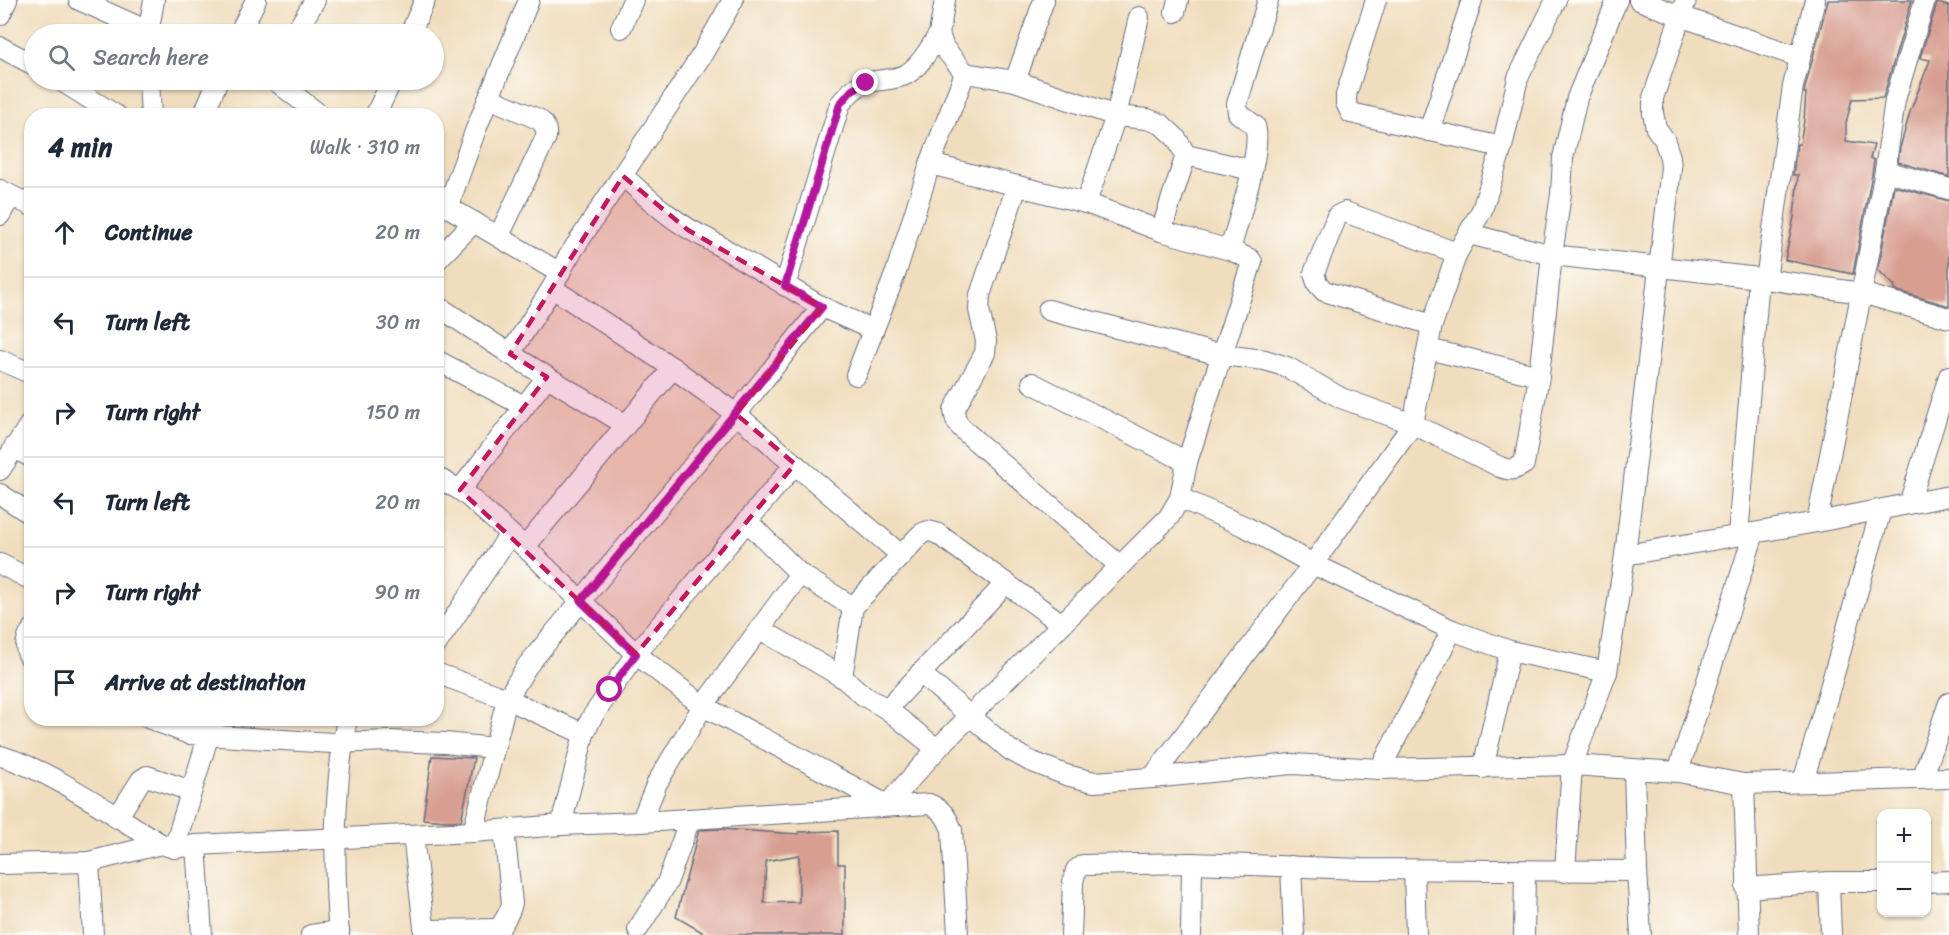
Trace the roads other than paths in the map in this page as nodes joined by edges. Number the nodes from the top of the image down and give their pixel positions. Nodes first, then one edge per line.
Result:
1 (7, 0) edge
2 (79, 0) edge
3 (153, 0) edge
4 (256, 0) edge
5 (315, 0) edge
6 (424, 0) edge
7 (529, 0) edge
8 (633, 0) edge
9 (733, 0) edge
10 (945, 0) edge
11 (1044, 0) edge
12 (1268, 0) edge
13 (1376, 0) edge
14 (1472, 0) edge
15 (1556, 0) edge
16 (1617, 0) edge
17 (1640, 0) edge
18 (1815, 0) edge
19 (1925, 0) edge
20 (1683, 8) edge
21 (0, 15) edge
22 (1139, 17) dead end
23 (129, 24) edge
24 (149, 24) edge
25 (244, 24) edge
26 (301, 24) edge
27 (414, 24) edge
28 (621, 28) dead end
29 (939, 34) junction
30 (0, 47) edge
31 (1799, 57) junction
32 (24, 60) edge
33 (965, 73) junction
34 (1015, 81) junction
35 (76, 90) edge
36 (150, 90) edge
37 (214, 90) edge
38 (288, 90) edge
39 (387, 90) edge
40 (489, 98) junction
41 (104, 108) edge
42 (151, 108) edge
43 (206, 108) edge
44 (311, 108) edge
45 (379, 108) edge
46 (1116, 116) junction
47 (1429, 131) junction
48 (1502, 147) junction
49 (1186, 155) junction
50 (930, 164) junction
51 (1252, 170) junction
52 (1885, 171) junction
53 (623, 176) junction
54 (1017, 186) junction
55 (1949, 189) edge
56 (5, 193) edge
57 (24, 202) edge
58 (444, 203) edge
59 (1086, 203) junction
60 (444, 205) edge
61 (0, 215) edge
62 (474, 222) junction
63 (1161, 231) junction
64 (1468, 234) junction
65 (499, 237) junction
66 (1230, 250) junction
67 (444, 253) edge
68 (1457, 253) junction
69 (1552, 255) junction
70 (1659, 268) junction
71 (1762, 279) junction
72 (556, 281) junction
73 (785, 286) junction
74 (1861, 293) junction
75 (822, 307) junction
76 (444, 310) edge
77 (1048, 310) dead end
78 (1949, 318) edge
79 (1432, 325) junction
80 (873, 330) junction
81 (1428, 349) junction
82 (510, 354) junction
83 (1221, 355) junction
84 (0, 360) edge
85 (444, 364) edge
86 (674, 368) junction
87 (24, 370) edge
88 (856, 375) dead end
89 (1539, 376) junction
90 (1949, 376) edge
91 (547, 377) junction
92 (1032, 383) dead end
93 (524, 406) junction
94 (736, 414) junction
95 (1413, 424) junction
96 (626, 425) junction
97 (24, 433) edge
98 (14, 447) junction
99 (24, 453) edge
100 (1187, 462) junction
101 (795, 464) junction
102 (0, 470) edge
103 (444, 481) edge
104 (460, 490) junction
105 (0, 494) edge
106 (1949, 496) edge
107 (1180, 498) junction
108 (1909, 504) junction
109 (24, 510) edge
110 (1881, 510) junction
111 (747, 522) junction
112 (1817, 522) junction
113 (510, 534) junction
114 (1746, 534) junction
115 (525, 547) junction
116 (901, 555) junction
117 (1625, 555) junction
118 (0, 564) edge
119 (1313, 564) junction
120 (1120, 566) junction
121 (800, 574) junction
122 (24, 576) edge
123 (1006, 583) junction
124 (581, 601) junction
125 (853, 607) junction
126 (1062, 624) junction
127 (760, 629) junction
128 (1452, 630) junction
129 (444, 633) edge
130 (1510, 651) junction
131 (636, 654) junction
132 (1607, 672) junction
133 (920, 673) junction
134 (444, 676) edge
135 (842, 677) junction
136 (507, 699) junction
137 (1949, 703) edge
138 (703, 706) junction
139 (887, 709) junction
140 (970, 715) junction
141 (168, 726) edge
142 (346, 726) edge
143 (211, 727) edge
144 (584, 734) junction
145 (343, 742) junction
146 (494, 748) junction
147 (937, 749) junction
148 (1, 756) edge
149 (1572, 765) junction
150 (1483, 768) junction
151 (1380, 769) junction
152 (1634, 769) junction
153 (1678, 772) junction
154 (1152, 778) junction
155 (1949, 778) edge
156 (1922, 779) junction
157 (1803, 782) junction
158 (1744, 784) junction
159 (191, 791) junction
160 (887, 805) junction
161 (117, 818) junction
162 (690, 819) junction
163 (641, 822) junction
164 (561, 825) junction
165 (504, 830) junction
166 (473, 832) junction
167 (413, 835) junction
168 (335, 838) junction
169 (196, 845) junction
170 (168, 846) junction
171 (89, 862) junction
172 (1192, 863) junction
173 (0, 864) edge
174 (1291, 866) junction
175 (1414, 870) junction
176 (1525, 871) junction
177 (1637, 871) junction
178 (1565, 872) junction
179 (1949, 881) edge
180 (1829, 882) junction
181 (1877, 882) edge
182 (1931, 882) edge
183 (1746, 888) junction
184 (638, 929) dead end
185 (425, 932) edge
186 (498, 932) edge
187 (339, 933) edge
188 (93, 935) edge
189 (202, 935) edge
190 (311, 935) edge
191 (958, 935) edge
192 (1071, 935) edge
193 (1191, 935) edge
194 (1294, 935) edge
195 (1416, 935) edge
196 (1524, 935) edge
197 (1641, 935) edge
198 (1749, 935) edge
199 (1832, 935) edge

1 - 21 street
2 - 23 street
3 - 24 street
4 - 25 street
5 - 26 street
6 - 27 street
7 - 40 street
8 - 28 street
9 - 53 street
10 - 29 street
11 - 34 street
12 - 51 street
13 - 47 street
14 - 47 street
15 - 48 street
16 - 69 street
17 - 20 street
18 - 31 street
19 - 52 street
20 - 31 street
20 - 70 street
22 - 46 street
29 - 33 street
29 - 73 street
30 - 32 street
31 - 71 street
33 - 34 street
33 - 50 street
34 - 46 street
35 - 41 street
36 - 42 street
37 - 43 street
38 - 44 street
39 - 45 street
40 - 58 street
40 - 65 street
46 - 49 street
46 - 59 street
47 - 48 street
48 - 64 street
49 - 51 street
49 - 63 street
50 - 54 street
50 - 80 street
51 - 66 street
52 - 55 street
52 - 74 street
53 - 72 street
53 - 73 street
54 - 59 street
54 - 120 street
56 - 57 street
56 - 61 street
59 - 63 street
60 - 62 street
62 - 65 street
62 - 67 street
63 - 66 street
64 - 68 street
64 - 69 street
65 - 72 street
66 - 83 street
68 - 79 street
68 - 79 street
69 - 70 street
69 - 89 street
70 - 71 street
70 - 117 street
71 - 74 street
71 - 114 street
72 - 82 street
72 - 86 street
73 - 75 street
74 - 78 street
74 - 112 street
75 - 80 street
75 - 94 street
76 - 82 street
77 - 83 street
79 - 81 street
80 - 88 street
81 - 89 street
81 - 95 street
82 - 91 street
83 - 95 street
83 - 100 street
84 - 87 street
85 - 93 street
86 - 94 street
86 - 96 street
89 - 95 street
90 - 108 street
91 - 93 street
91 - 96 street
92 - 100 street
93 - 104 street
94 - 101 street
94 - 124 street
95 - 119 street
96 - 115 street
97 - 98 street
98 - 99 street
98 - 102 street
100 - 107 street
101 - 111 street
101 - 116 street
103 - 104 street
104 - 113 street
105 - 109 street
106 - 108 street
107 - 119 street
107 - 120 street
108 - 110 street
110 - 112 street
110 - 157 street
111 - 121 street
111 - 131 street
112 - 114 street
113 - 115 street
113 - 129 street
114 - 117 street
114 - 153 street
115 - 124 street
116 - 123 street
116 - 125 street
117 - 132 street
118 - 122 street
119 - 128 street
119 - 154 street
120 - 126 street
121 - 125 street
121 - 127 street
123 - 126 street
123 - 133 street
124 - 131 street
124 - 136 street
125 - 135 street
126 - 140 street
127 - 135 street
127 - 138 street
128 - 130 street
128 - 151 street
130 - 132 street
130 - 150 street
131 - 138 street
131 - 144 street
132 - 149 street
133 - 139 street
133 - 140 street
134 - 136 street
135 - 139 street
136 - 144 street
136 - 146 street
137 - 156 street
138 - 160 street
138 - 163 street
139 - 147 street
140 - 147 street
140 - 154 street
141 - 143 street
142 - 145 street
143 - 145 street
143 - 159 street
144 - 164 street
145 - 146 street
145 - 168 street
146 - 166 street
147 - 160 street
148 - 161 street
149 - 150 street
149 - 152 street
149 - 178 street
150 - 151 street
151 - 154 street
152 - 153 street
152 - 177 street
153 - 158 street
155 - 156 street
156 - 157 street
157 - 158 street
158 - 183 street
159 - 161 street
159 - 170 street
160 - 162 street
160 - 191 street
161 - 170 street
162 - 163 street
162 - 184 street
163 - 164 street
164 - 165 street
165 - 166 street
165 - 186 street
166 - 167 street
167 - 168 street
167 - 185 street
168 - 169 street
168 - 187 street
169 - 170 street
169 - 189 street
170 - 171 street
171 - 173 street
171 - 188 street
172 - 174 street
172 - 192 street
172 - 193 street
174 - 175 street
174 - 194 street
175 - 176 street
175 - 195 street
176 - 178 street
176 - 196 street
177 - 178 street
177 - 197 street
179 - 182 street
180 - 181 street
180 - 183 street
180 - 199 street
183 - 198 street
185 - 186 street
187 - 190 street

